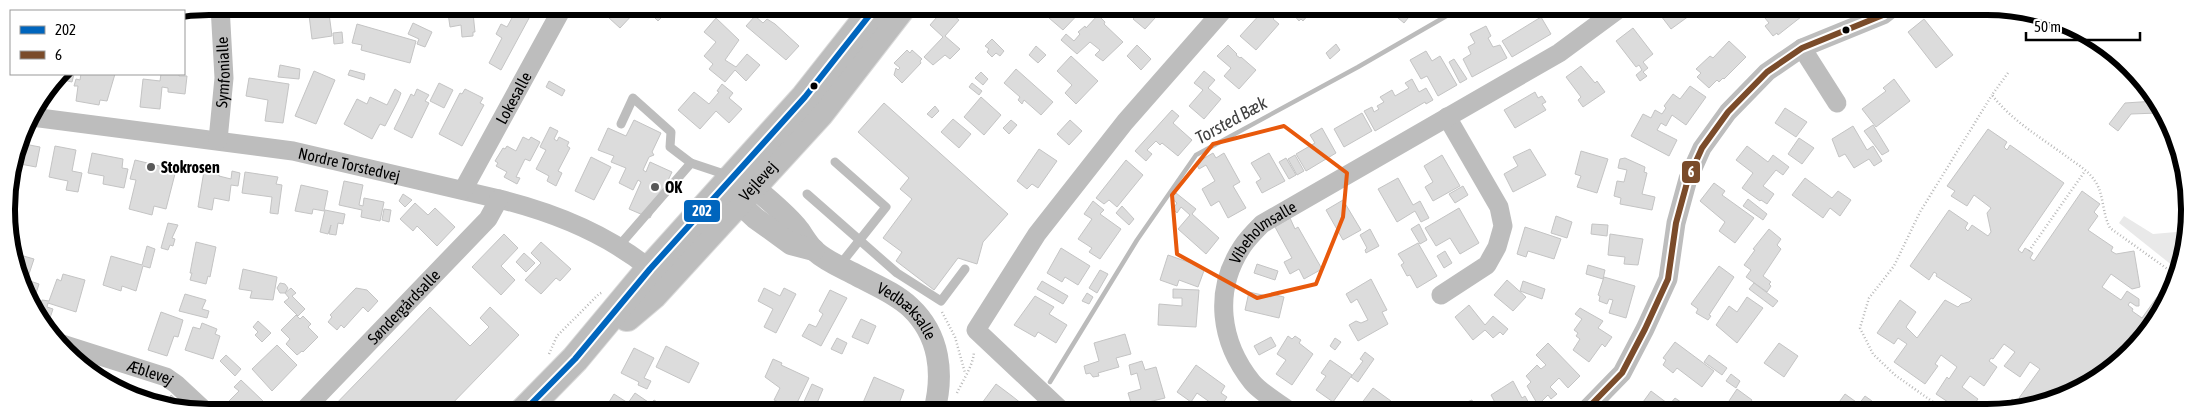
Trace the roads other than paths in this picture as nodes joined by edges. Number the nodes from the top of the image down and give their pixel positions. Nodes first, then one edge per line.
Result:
1 (220, 15) edge
2 (559, 15) edge
3 (870, 15) edge
4 (896, 15) edge
5 (1219, 15) edge
6 (1611, 15) edge
7 (1882, 15) edge
8 (1802, 48) junction
9 (1837, 103) dead end
10 (1447, 116) junction
11 (38, 118) edge
12 (621, 124) dead end
13 (218, 140) junction
14 (836, 162) dead end
15 (692, 163) junction
16 (463, 190) junction
17 (741, 191) junction
18 (807, 194) dead end
19 (499, 198) junction
20 (860, 240) junction
21 (618, 247) junction
22 (839, 266) junction
23 (650, 269) junction
24 (966, 269) dead end
25 (892, 282) junction
26 (1441, 295) dead end
27 (72, 347) edge
28 (575, 359) junction
29 (197, 404) edge
30 (310, 404) edge
31 (531, 404) edge
32 (936, 404) edge
33 (1055, 404) edge
34 (1280, 404) edge
35 (1592, 404) edge

1 - 13 street, Symfonialle
2 - 16 street, Lokesalle
3 - 17 main road, Vejlevej
4 - 17 main road, Vejlevej
5 - 33 street
6 - 10 street, Vibeholmsalle
7 - 8 street
8 - 9 street
8 - 35 street
10 - 26 street
10 - 34 street, Vibeholmsalle
11 - 13 street, Nordre Torstedvej
12 - 15 lane
13 - 16 street, Nordre Torstedvej
14 - 20 lane
15 - 17 lane
15 - 21 lane
16 - 19 street, Nordre Torstedvej
17 - 22 street, Vedbæksalle
17 - 23 main road, Vejlevej
17 - 28 main road, Vejlevej
18 - 20 lane
19 - 21 street, Nordre Torstedvej
19 - 30 street, Søndergårdsalle
20 - 22 lane
20 - 25 lane
21 - 23 street, Nordre Torstedvej
22 - 25 street, Vedbæksalle
23 - 28 main road, Vejlevej
24 - 25 lane
25 - 32 street, Vedbæksalle
27 - 29 street, Æblevej
28 - 31 main road, Vejlevej

